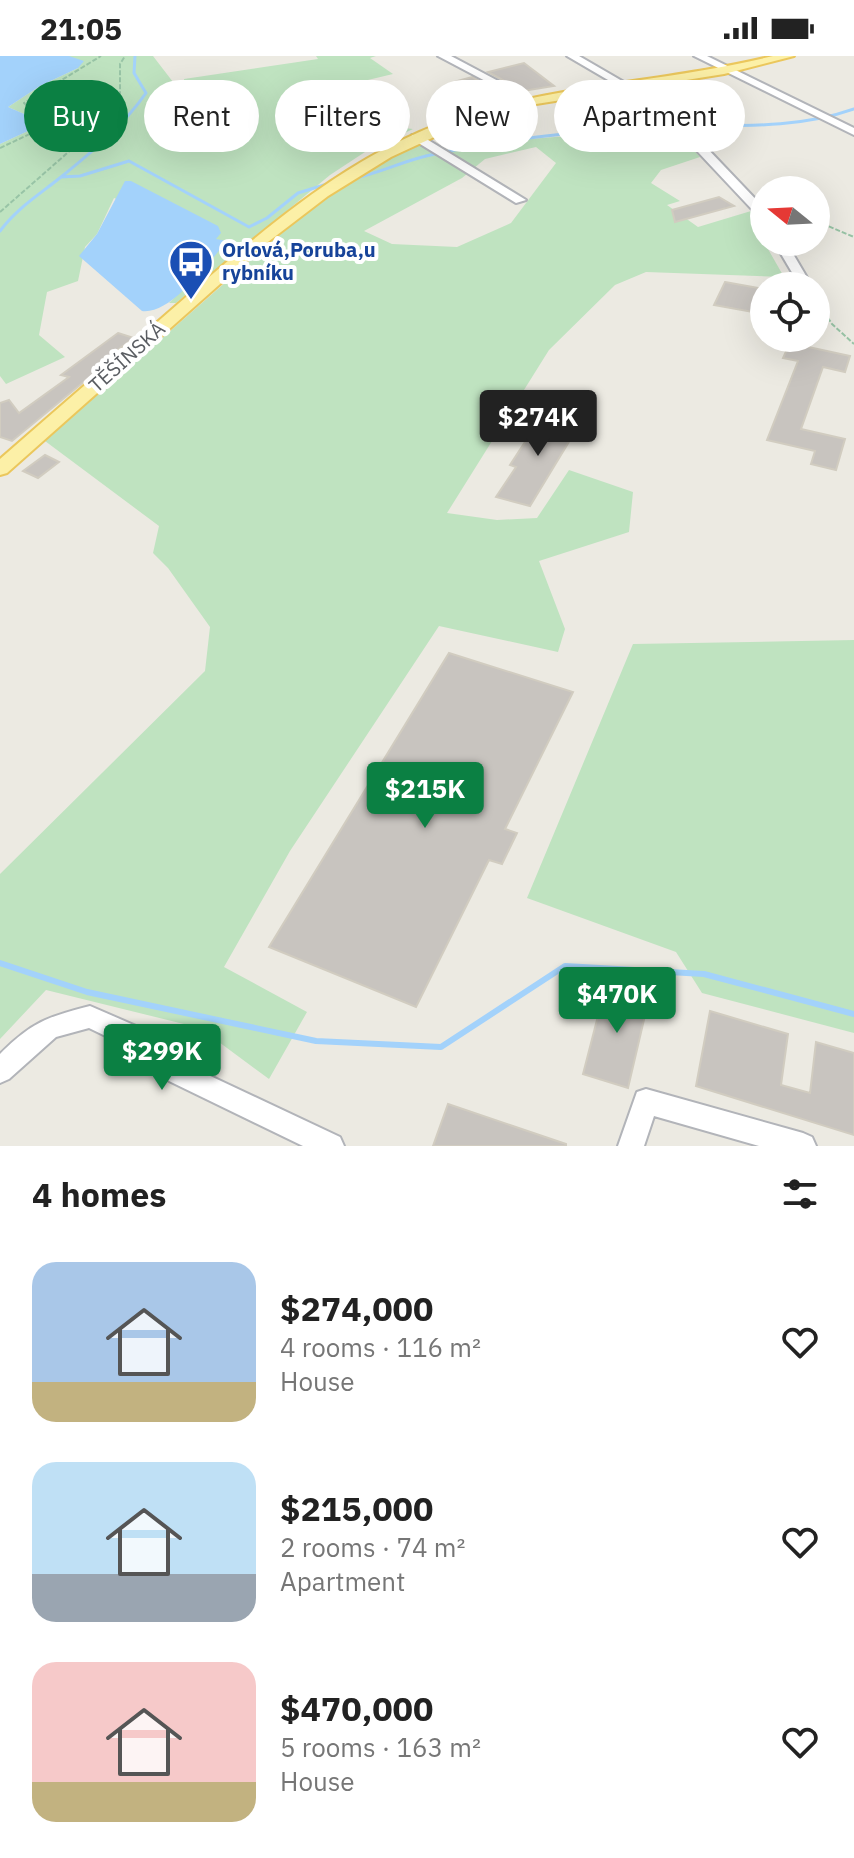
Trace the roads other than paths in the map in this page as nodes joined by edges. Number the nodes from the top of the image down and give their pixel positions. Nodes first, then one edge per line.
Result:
1 (443, 56) edge
2 (572, 56) edge
3 (699, 56) edge
4 (788, 56) edge
5 (726, 70) junction
6 (490, 80) edge
7 (615, 80) edge
8 (659, 80) edge
9 (854, 132) edge
10 (426, 133) edge
11 (416, 137) junction
12 (704, 152) edge
13 (520, 200) dead end
14 (750, 200) edge
15 (0, 469) edge
16 (0, 1071) edge
17 (331, 1146) edge
18 (631, 1146) edge
19 (803, 1146) edge

1 - 6 street
2 - 7 street
3 - 5 street
4 - 5 main road, TĚŠÍNSKÁ
5 - 8 main road, TĚŠÍNSKÁ
5 - 9 street
10 - 11 main road, TĚŠÍNSKÁ
11 - 13 street
11 - 15 main road, TĚŠÍNSKÁ
12 - 14 street
16 - 17 street
18 - 19 street

